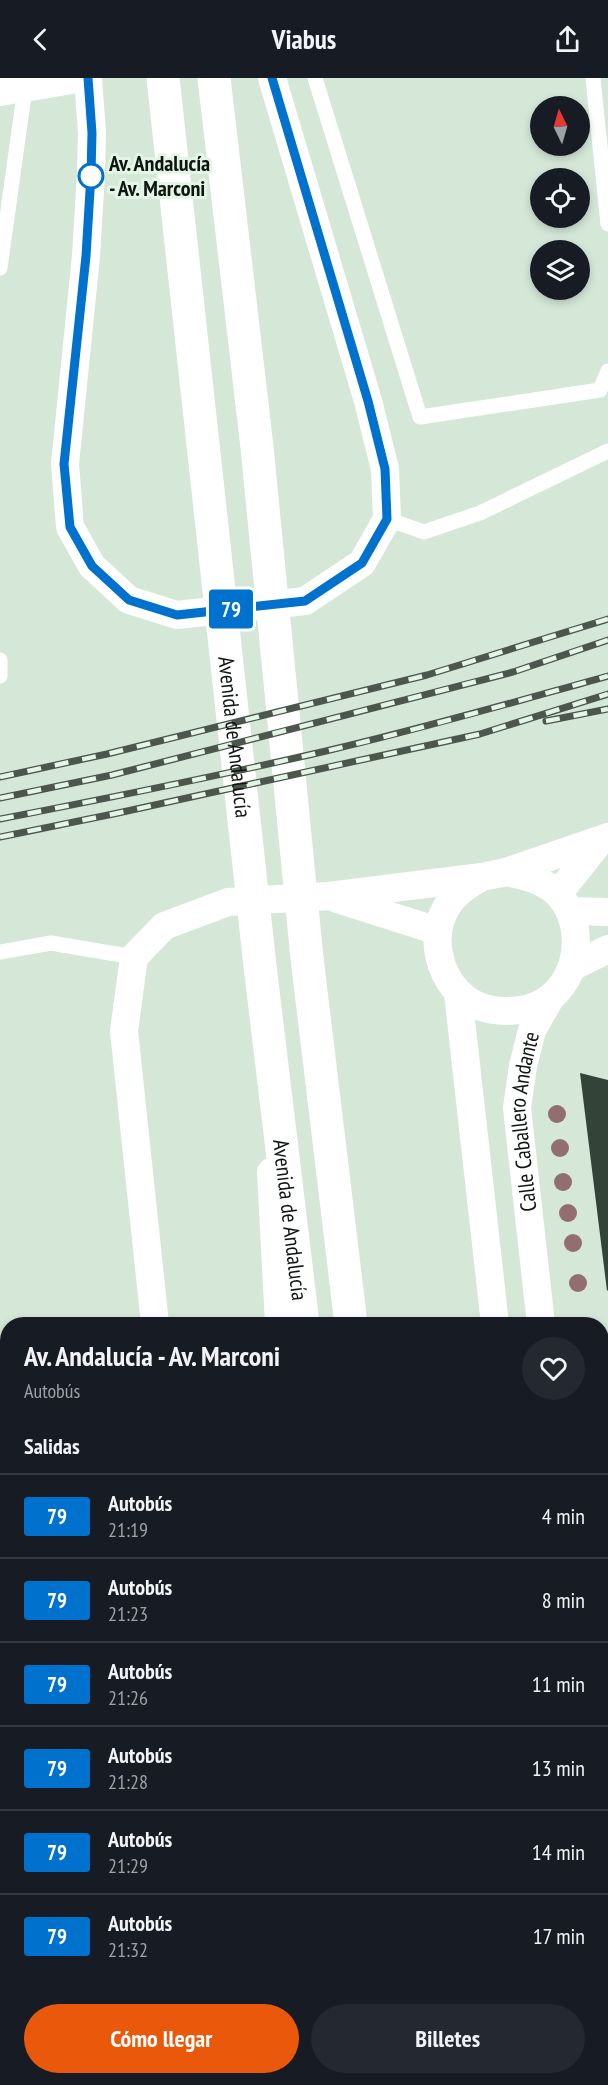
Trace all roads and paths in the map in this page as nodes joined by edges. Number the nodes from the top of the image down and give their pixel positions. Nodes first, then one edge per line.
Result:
1 (86, 78) edge
2 (163, 78) edge
3 (214, 78) edge
4 (272, 78) edge
5 (315, 78) edge
6 (593, 78) edge
7 (12, 89) edge
8 (608, 224) edge
9 (0, 268) edge
10 (608, 371) edge
11 (608, 451) edge
12 (387, 519) junction
13 (0, 660) edge
14 (0, 676) edge
15 (604, 839) edge
16 (494, 875) junction
17 (329, 896) junction
18 (564, 902) junction
19 (608, 912) edge
20 (438, 931) junction
21 (608, 949) edge
22 (0, 952) edge
23 (134, 957) junction
24 (260, 966) junction
25 (572, 967) junction
26 (459, 993) junction
27 (551, 997) junction
28 (154, 1317) edge
29 (279, 1317) edge
30 (302, 1317) edge
31 (350, 1317) edge
32 (494, 1317) edge
33 (540, 1317) edge

1 - 7 street
1 - 12 street
2 - 24 main road, Avenida de Andalucía
3 - 31 main road
4 - 12 street
5 - 10 lane
6 - 8 lane
7 - 9 lane
11 - 12 lane
13 - 14 lane
15 - 16 street
15 - 18 street
16 - 17 street
16 - 18 street
16 - 20 street
17 - 20 street
17 - 23 street
18 - 19 street
18 - 25 street
20 - 26 street
21 - 25 street
22 - 23 lane
23 - 28 street
24 - 29 street
24 - 30 main road, Avenida de Andalucía
25 - 27 street
26 - 27 street
26 - 32 street
27 - 33 street, Calle Caballero Andante

